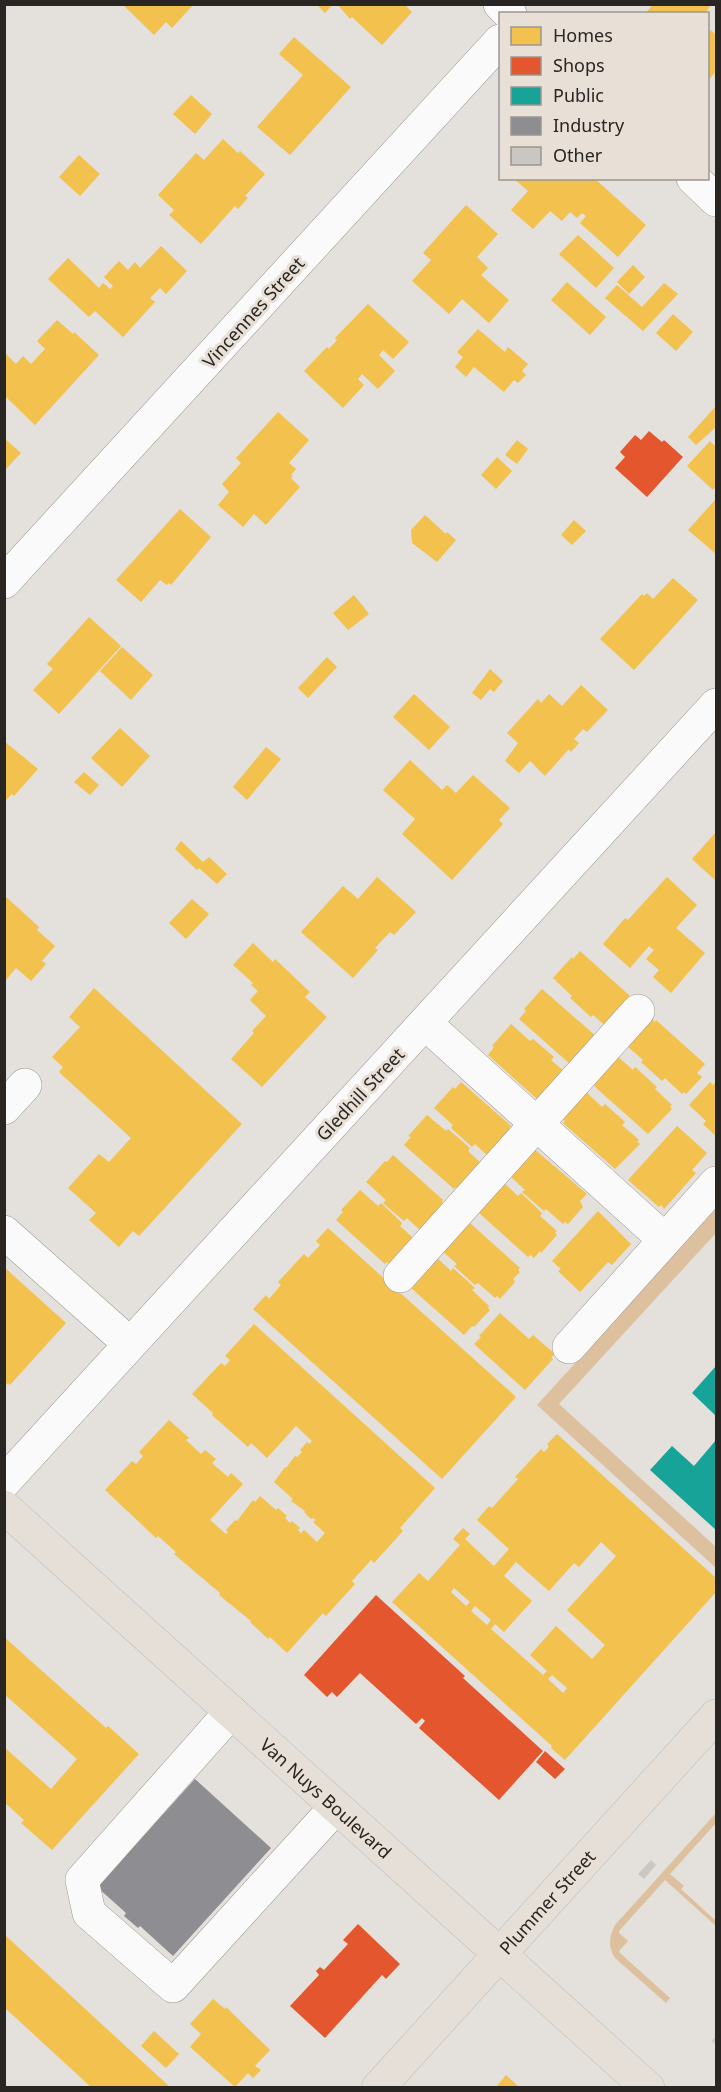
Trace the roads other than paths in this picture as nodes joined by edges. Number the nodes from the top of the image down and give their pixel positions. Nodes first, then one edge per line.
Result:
1 (499, 43) edge
2 (695, 180) edge
3 (717, 200) edge
4 (4, 582) edge
5 (717, 705) edge
6 (638, 1011) dead end
7 (425, 1023) junction
8 (537, 1124) junction
9 (717, 1183) edge
10 (4, 1232) edge
11 (665, 1240) junction
12 (400, 1276) dead end
13 (130, 1344) junction
14 (569, 1347) dead end
15 (4, 1482) edge
16 (4, 1507) edge
17 (231, 1712) junction
18 (717, 1716) edge
19 (336, 1807) junction
20 (500, 1954) junction
21 (378, 2088) edge
22 (648, 2088) edge

1 - 4 street, Vincennes Street
2 - 3 street
5 - 7 street, Gledhill Street
6 - 8 street
7 - 8 street
7 - 13 street, Gledhill Street
8 - 11 street
8 - 12 street
9 - 11 street
10 - 13 street
11 - 14 street
13 - 15 street, Gledhill Street
16 - 17 main road, Van Nuys Boulevard
17 - 19 main road, Van Nuys Boulevard
17 - 19 street
18 - 20 main road, Plummer Street
19 - 20 main road, Van Nuys Boulevard
20 - 21 main road, Plummer Street
20 - 22 main road, Van Nuys Boulevard

